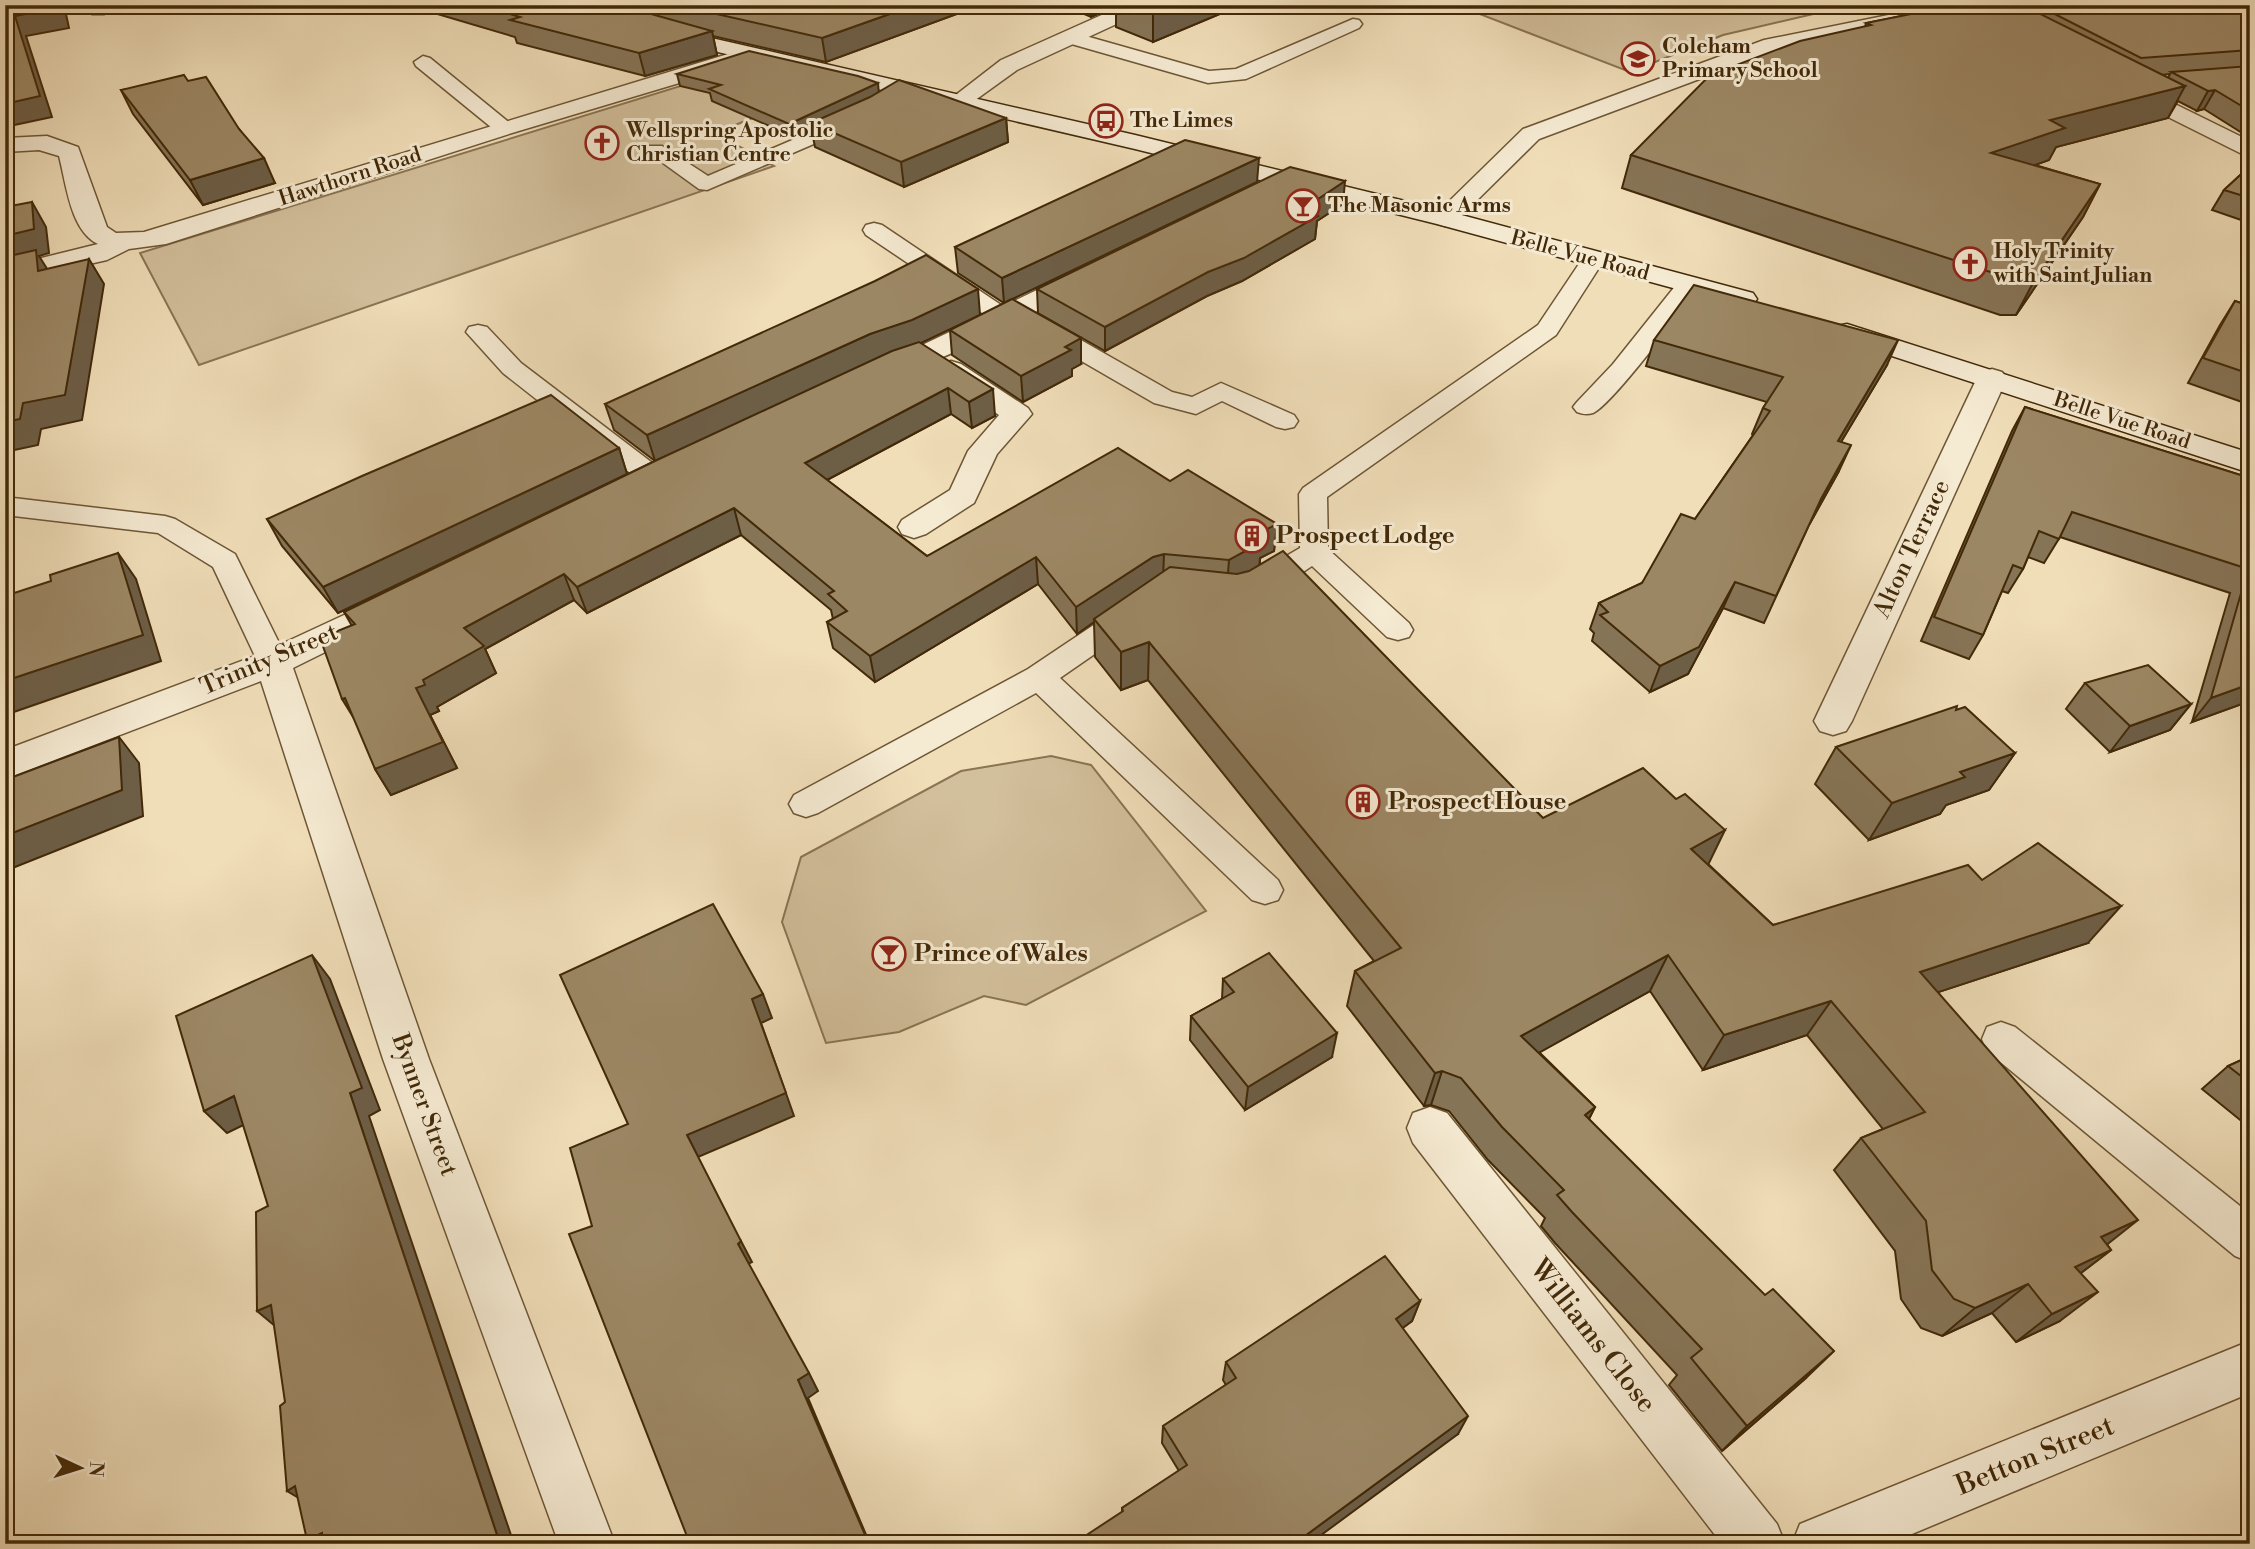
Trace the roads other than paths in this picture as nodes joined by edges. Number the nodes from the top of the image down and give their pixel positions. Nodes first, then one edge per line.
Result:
1 (574, 5) edge
2 (1142, 5) edge
3 (1957, 8) edge
4 (1353, 24) dead end
5 (1068, 37) junction
6 (749, 52) junction
7 (423, 62) dead end
8 (2099, 73) edge
9 (2161, 83) edge
10 (2123, 86) junction
11 (889, 100) junction
12 (959, 101) junction
13 (504, 128) junction
14 (5, 145) edge
15 (655, 150) dead end
16 (2250, 151) edge
17 (1284, 179) junction
18 (1247, 197) edge
19 (1445, 218) junction
20 (874, 230) dead end
21 (124, 241) junction
22 (1593, 260) junction
23 (1111, 263) edge
24 (5, 275) edge
25 (1688, 285) junction
26 (1768, 307) edge
27 (1007, 313) junction
28 (1821, 323) edge
29 (478, 332) dead end
30 (926, 354) junction
31 (1992, 378) junction
32 (861, 379) edge
33 (1586, 407) dead end
34 (1285, 421) dead end
35 (2250, 463) edge
36 (653, 478) edge
37 (5, 506) edge
38 (914, 527) dead end
39 (1314, 552) junction
40 (420, 591) edge
41 (1152, 600) edge
42 (1233, 600) edge
43 (1398, 630) dead end
44 (273, 663) junction
45 (1040, 677) junction
46 (1833, 721) dead end
47 (5, 765) edge
48 (806, 804) dead end
49 (1265, 890) dead end
50 (2001, 1039) dead end
51 (1430, 1128) dead end
52 (2250, 1241) edge
53 (2250, 1367) edge
54 (587, 1544) edge
55 (1757, 1544) edge
56 (1820, 1544) edge

1 - 6 street, Belle Vue Road
2 - 5 street
3 - 19 street
4 - 5 lane
5 - 12 street
6 - 11 street, Belle Vue Road
6 - 13 street, Hawthorn Road
7 - 13 lane
8 - 10 street
9 - 10 lane
10 - 16 street
11 - 12 street, Belle Vue Road
11 - 15 lane
12 - 17 street, Belle Vue Road
13 - 21 street, Hawthorn Road
14 - 21 street, Hawthorn Road
17 - 18 street
17 - 19 street, Belle Vue Road
19 - 22 street, Belle Vue Road
20 - 27 lane
21 - 24 street
22 - 25 street, Belle Vue Road
22 - 39 lane
23 - 27 street
25 - 26 street, Belle Vue Road
25 - 33 lane
27 - 30 street
27 - 34 lane
28 - 31 street, Belle Vue Road
29 - 36 lane
30 - 32 street
30 - 38 street
31 - 35 street, Belle Vue Road
31 - 46 street, Alton Terrace
37 - 44 lane
39 - 42 lane
39 - 43 lane
40 - 44 street, Trinity Street
41 - 45 lane
44 - 47 street, Trinity Street
44 - 54 street, Bynner Street
45 - 48 lane
45 - 49 lane
50 - 52 lane
51 - 55 street, Williams Close
53 - 56 street, Betton Street

